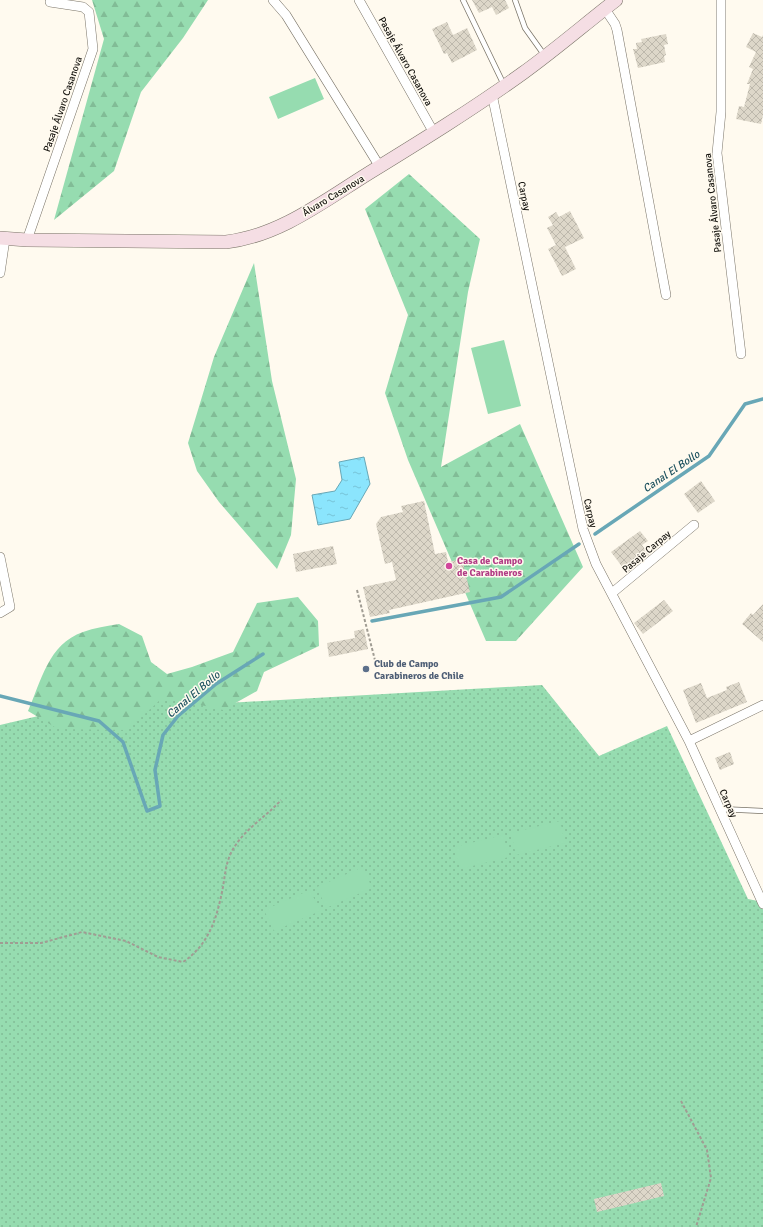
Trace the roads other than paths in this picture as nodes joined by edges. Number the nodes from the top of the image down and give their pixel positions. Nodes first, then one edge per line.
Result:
1 (273, 0) edge
2 (359, 0) edge
3 (462, 0) edge
4 (515, 0) edge
5 (721, 0) edge
6 (50, 2) dead end
7 (608, 4) edge
8 (545, 56) junction
9 (504, 86) junction
10 (492, 94) junction
11 (434, 133) junction
12 (380, 167) junction
13 (2, 238) edge
14 (27, 240) junction
15 (0, 273) edge
16 (666, 295) dead end
17 (741, 354) dead end
18 (694, 525) dead end
19 (0, 557) edge
20 (612, 594) junction
21 (0, 613) edge
22 (763, 705) edge
23 (689, 740) junction
24 (720, 808) junction
25 (763, 811) edge
26 (763, 904) edge

1 - 12 street
2 - 11 street, Pasaje Álvaro Casanova
3 - 9 lane
4 - 8 lane
5 - 17 street, Pasaje Álvaro Casanova
6 - 14 street, Pasaje Álvaro Casanova
7 - 8 street, Álvaro Casanova
7 - 16 street
8 - 9 street, Álvaro Casanova
9 - 10 street, Álvaro Casanova
10 - 11 street, Álvaro Casanova
10 - 20 street, Carpay
11 - 12 street, Álvaro Casanova
12 - 14 street, Álvaro Casanova
13 - 14 street, Álvaro Casanova
13 - 15 street
18 - 20 street, Pasaje Carpay
19 - 21 street
20 - 23 street, Carpay
22 - 23 street
23 - 24 street, Carpay
24 - 25 lane
24 - 26 street, Carpay

